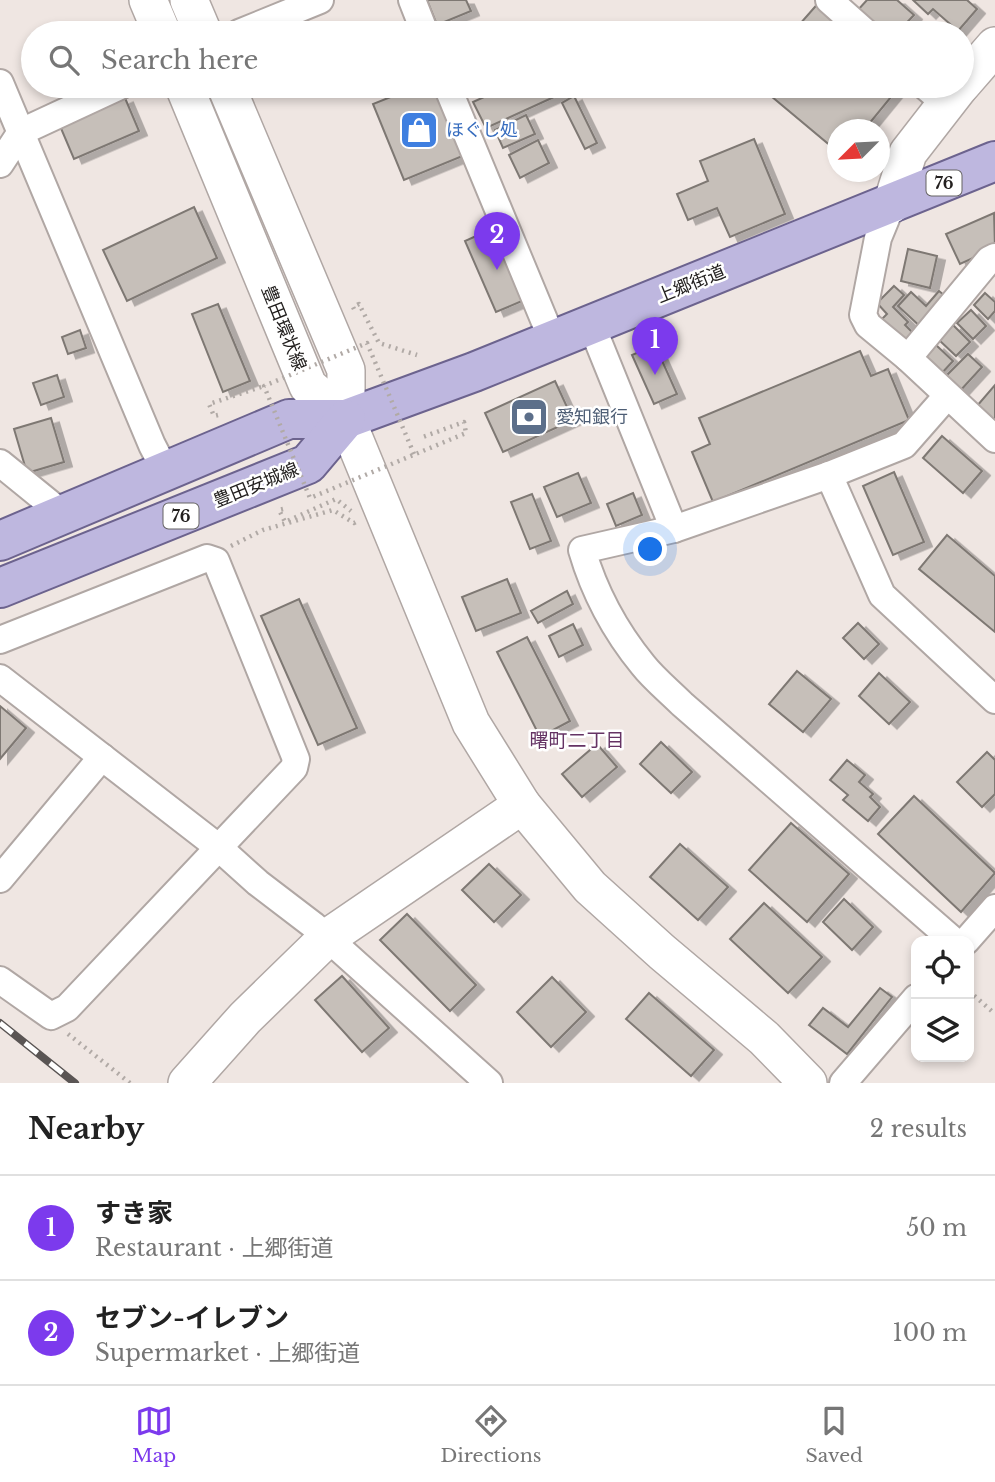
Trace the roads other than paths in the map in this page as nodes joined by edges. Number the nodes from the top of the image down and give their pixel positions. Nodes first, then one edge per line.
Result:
1 (148, 0) edge
2 (189, 0) edge
3 (320, 0) edge
4 (412, 0) edge
5 (829, 0) edge
6 (157, 21) edge
7 (198, 21) edge
8 (268, 21) edge
9 (420, 21) edge
10 (853, 21) edge
11 (995, 46) edge
12 (974, 66) edge
13 (0, 83) edge
14 (94, 98) edge
15 (189, 98) edge
16 (231, 98) edge
17 (452, 98) edge
18 (943, 98) edge
19 (21, 132) junction
20 (995, 161) edge
21 (0, 164) edge
22 (892, 204) junction
23 (995, 257) edge
24 (592, 324) junction
25 (552, 339) junction
26 (908, 358) junction
27 (947, 396) junction
28 (346, 419) junction
29 (994, 436) edge
30 (0, 463) edge
31 (166, 472) junction
32 (829, 475) junction
33 (64, 515) junction
34 (674, 529) junction
35 (0, 541) edge
36 (0, 588) edge
37 (0, 640) edge
38 (0, 678) edge
39 (995, 700) edge
40 (102, 757) junction
41 (522, 804) junction
42 (218, 847) junction
43 (0, 879) edge
44 (995, 908) edge
45 (948, 936) edge
46 (970, 936) edge
47 (327, 938) junction
48 (0, 980) edge
49 (915, 999) edge
50 (187, 1083) edge
51 (489, 1083) edge
52 (808, 1083) edge
53 (843, 1083) edge

1 - 6 street
2 - 7 street
3 - 8 street
4 - 9 street
5 - 10 street
11 - 12 street
13 - 19 street
14 - 19 street
15 - 28 street, 豊田環状線
16 - 28 street
17 - 25 street
18 - 22 street
19 - 21 street
19 - 31 street
20 - 22 main road, 上郷街道 / 76
22 - 24 main road, 上郷街道 / 76
22 - 26 street
23 - 26 street
24 - 25 main road, 上郷街道 / 76
24 - 34 street
25 - 28 main road, 上郷街道 / 76
26 - 27 street
27 - 29 street
27 - 32 street
28 - 31 main road, 76
28 - 36 main road, 豊田安城線 / 76
28 - 41 street
30 - 33 street
31 - 33 main road, 76
32 - 34 street
32 - 39 street
33 - 35 main road, 76
34 - 45 street
37 - 42 street
38 - 40 street
40 - 42 street
40 - 43 street
41 - 47 street
41 - 52 street
42 - 47 street
42 - 48 street
44 - 46 street
47 - 50 street
47 - 51 street
49 - 53 street

